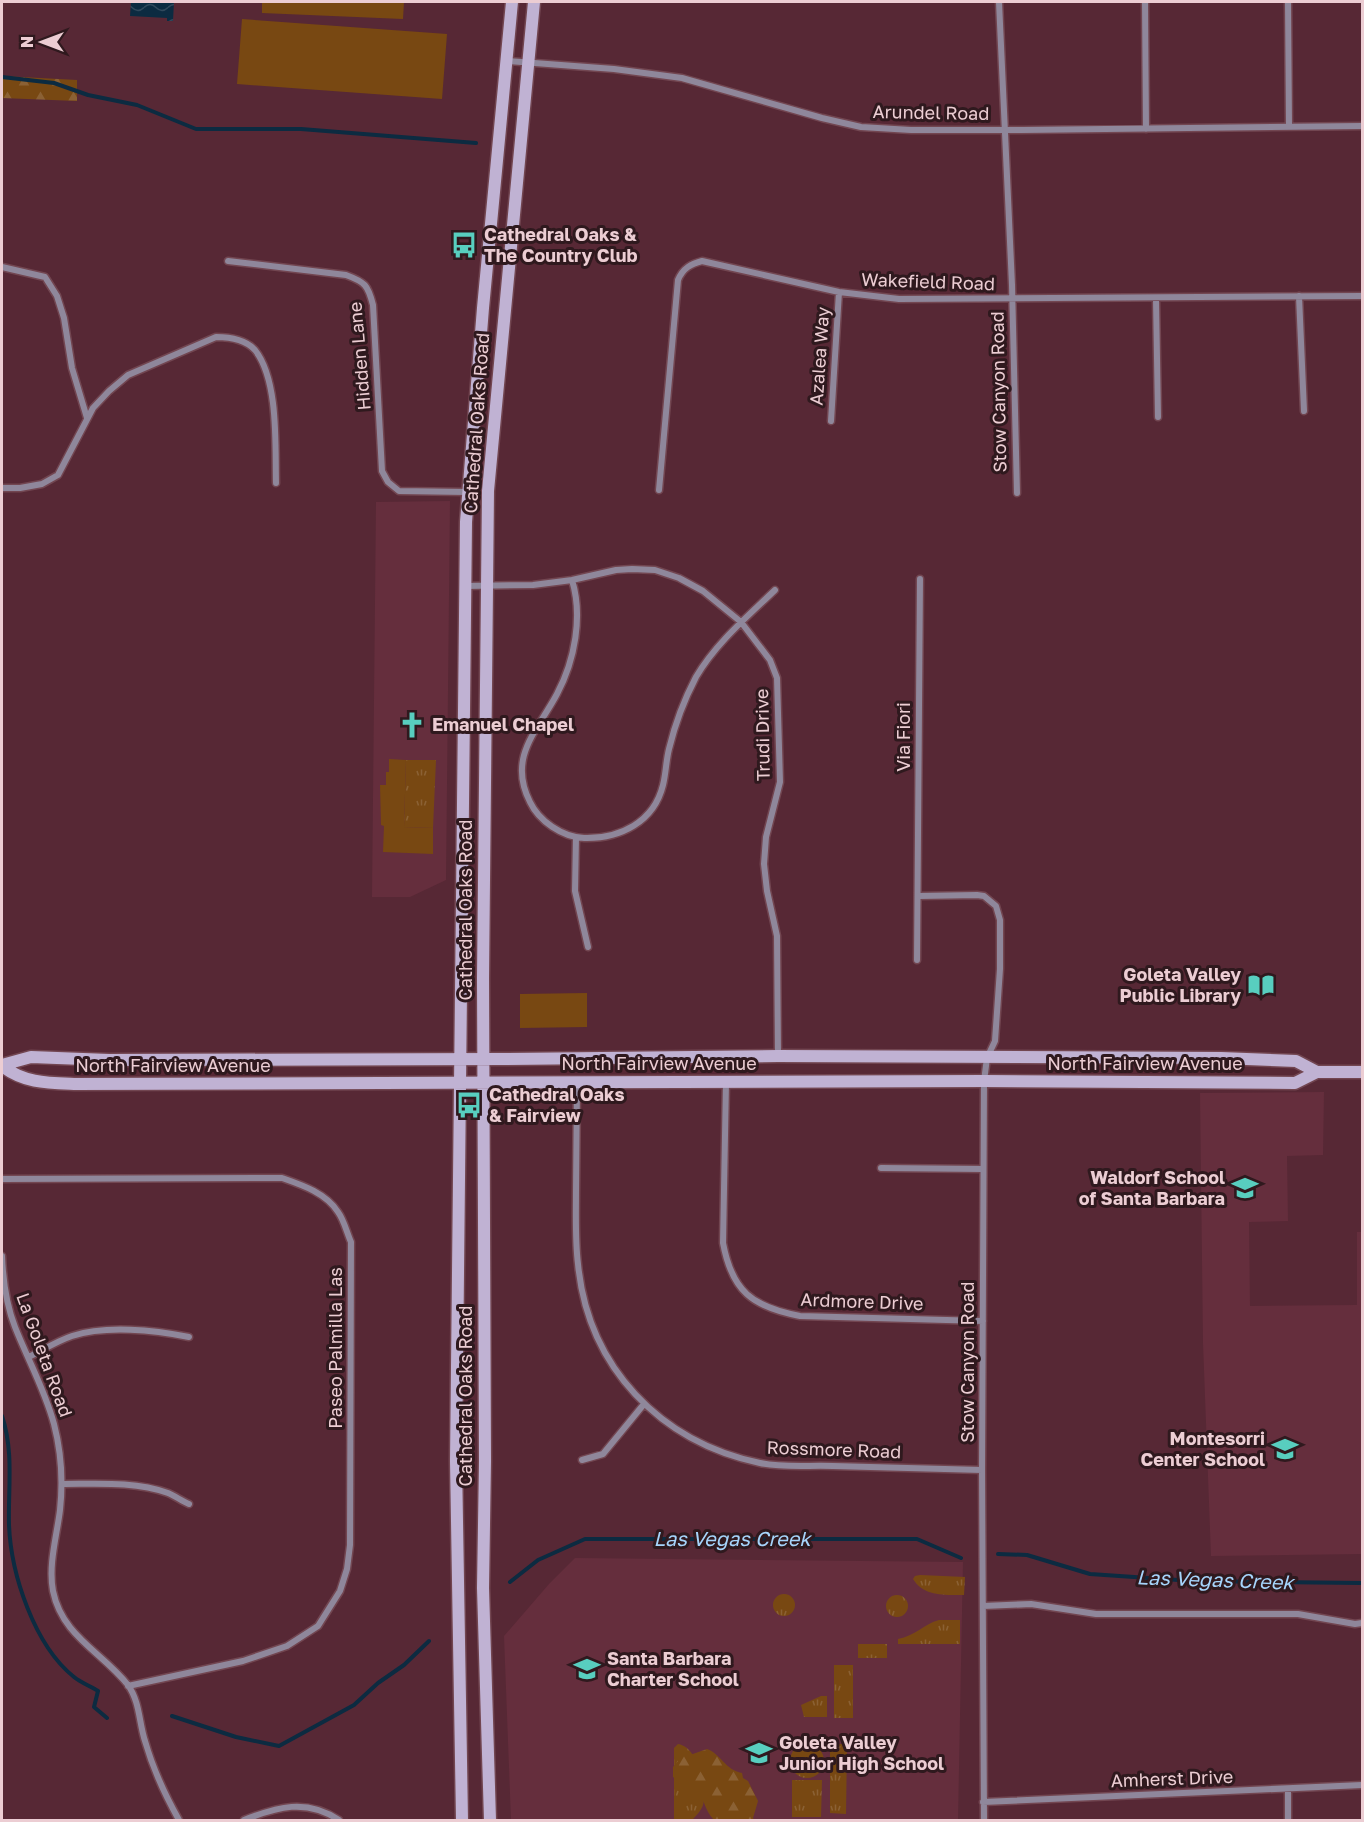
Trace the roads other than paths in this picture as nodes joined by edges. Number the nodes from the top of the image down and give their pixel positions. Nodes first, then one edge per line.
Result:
1 (512, 2) edge
2 (534, 2) edge
3 (999, 2) edge
4 (1145, 2) edge
5 (1288, 2) edge
6 (506, 60) junction
7 (528, 63) junction
8 (1289, 126) junction
9 (1362, 126) edge
10 (1146, 129) junction
11 (1005, 130) junction
12 (228, 261) dead end
13 (2, 267) edge
14 (839, 292) junction
15 (1299, 296) junction
16 (1362, 296) edge
17 (1156, 299) junction
18 (1012, 300) junction
19 (1304, 411) dead end
20 (1158, 417) dead end
21 (87, 419) junction
22 (831, 421) dead end
23 (276, 483) dead end
24 (2, 488) edge
25 (659, 490) dead end
26 (467, 492) junction
27 (1017, 493) dead end
28 (920, 579) dead end
29 (572, 580) junction
30 (465, 586) junction
31 (486, 587) junction
32 (775, 590) dead end
33 (741, 622) junction
34 (576, 837) junction
35 (919, 896) junction
36 (588, 947) dead end
37 (917, 960) dead end
38 (778, 1056) junction
39 (459, 1058) junction
40 (484, 1058) junction
41 (987, 1058) junction
42 (2, 1065) edge
43 (1317, 1072) junction
44 (1362, 1072) edge
45 (984, 1081) junction
46 (726, 1082) junction
47 (459, 1083) junction
48 (484, 1083) junction
49 (577, 1083) junction
50 (881, 1168) dead end
51 (983, 1169) junction
52 (2, 1179) edge
53 (2, 1256) edge
54 (983, 1321) junction
55 (189, 1337) dead end
56 (29, 1357) junction
57 (644, 1404) junction
58 (582, 1460) dead end
59 (982, 1470) junction
60 (62, 1484) junction
61 (189, 1504) dead end
62 (982, 1606) junction
63 (1362, 1623) edge
64 (128, 1686) junction
65 (1362, 1785) edge
66 (1288, 1789) junction
67 (983, 1802) junction
68 (179, 1821) edge
69 (244, 1821) edge
70 (339, 1821) edge
71 (462, 1821) edge
72 (490, 1821) edge
73 (984, 1821) edge
74 (1288, 1821) edge

1 - 6 main road, Cathedral Oaks Road
2 - 7 main road, Cathedral Oaks Road
3 - 11 street, Stow Canyon Road
4 - 10 street
5 - 8 street
6 - 7 street, Arundel Road
6 - 26 main road, Cathedral Oaks Road
7 - 11 street, Arundel Road
7 - 31 main road, Cathedral Oaks Road
8 - 9 street, Arundel Road
8 - 10 street, Arundel Road
10 - 11 street, Arundel Road
11 - 18 street, Stow Canyon Road
12 - 26 street, Hidden Lane
13 - 21 street
14 - 18 street, Wakefield Road
14 - 22 street, Azalea Way
14 - 25 street, Wakefield Road
15 - 16 street, Wakefield Road
15 - 17 street, Wakefield Road
15 - 19 street
17 - 18 street, Wakefield Road
17 - 20 street
18 - 27 street, Stow Canyon Road
21 - 23 street
21 - 24 street
26 - 30 main road, Cathedral Oaks Road
28 - 35 street, Via Fiori
29 - 31 street, Trudi Drive
29 - 33 street, Trudi Drive
29 - 34 street
30 - 31 street, Trudi Drive
30 - 39 main road, Cathedral Oaks Road
31 - 40 main road, Cathedral Oaks Road
32 - 33 street
33 - 34 street
33 - 38 street, Trudi Drive
34 - 36 street
35 - 37 street, Via Fiori
35 - 41 street, Stow Canyon Road
38 - 40 main road, North Fairview Avenue
38 - 41 main road, North Fairview Avenue
39 - 40 main road, North Fairview Avenue
39 - 42 main road, North Fairview Avenue
39 - 47 main road, Cathedral Oaks Road
40 - 48 main road, Cathedral Oaks Road
41 - 43 main road, North Fairview Avenue
41 - 45 street, Stow Canyon Road
42 - 47 main road, North Fairview Avenue
43 - 44 main road, North Fairview Avenue
43 - 45 main road, North Fairview Avenue
45 - 46 main road, North Fairview Avenue
45 - 51 street, Stow Canyon Road
46 - 49 main road, North Fairview Avenue
46 - 54 street, Ardmore Drive
47 - 48 main road, North Fairview Avenue
47 - 71 main road, Cathedral Oaks Road
48 - 49 main road, North Fairview Avenue
48 - 72 main road, Cathedral Oaks Road
49 - 57 street, Rossmore Road
50 - 51 street
51 - 54 street, Stow Canyon Road
52 - 64 street, Paseo Palmilla Las
53 - 56 street, La Goleta Road
54 - 59 street, Stow Canyon Road
55 - 56 street
56 - 60 street, La Goleta Road
57 - 58 street
57 - 59 street, Rossmore Road
59 - 62 street, Stow Canyon Road
60 - 61 street
60 - 64 street, La Goleta Road
62 - 63 street
62 - 67 street, Stow Canyon Road
64 - 68 street, La Goleta Road
65 - 66 street, Amherst Drive
66 - 67 street, Amherst Drive
66 - 74 street
67 - 73 street, Stow Canyon Road
69 - 70 street

